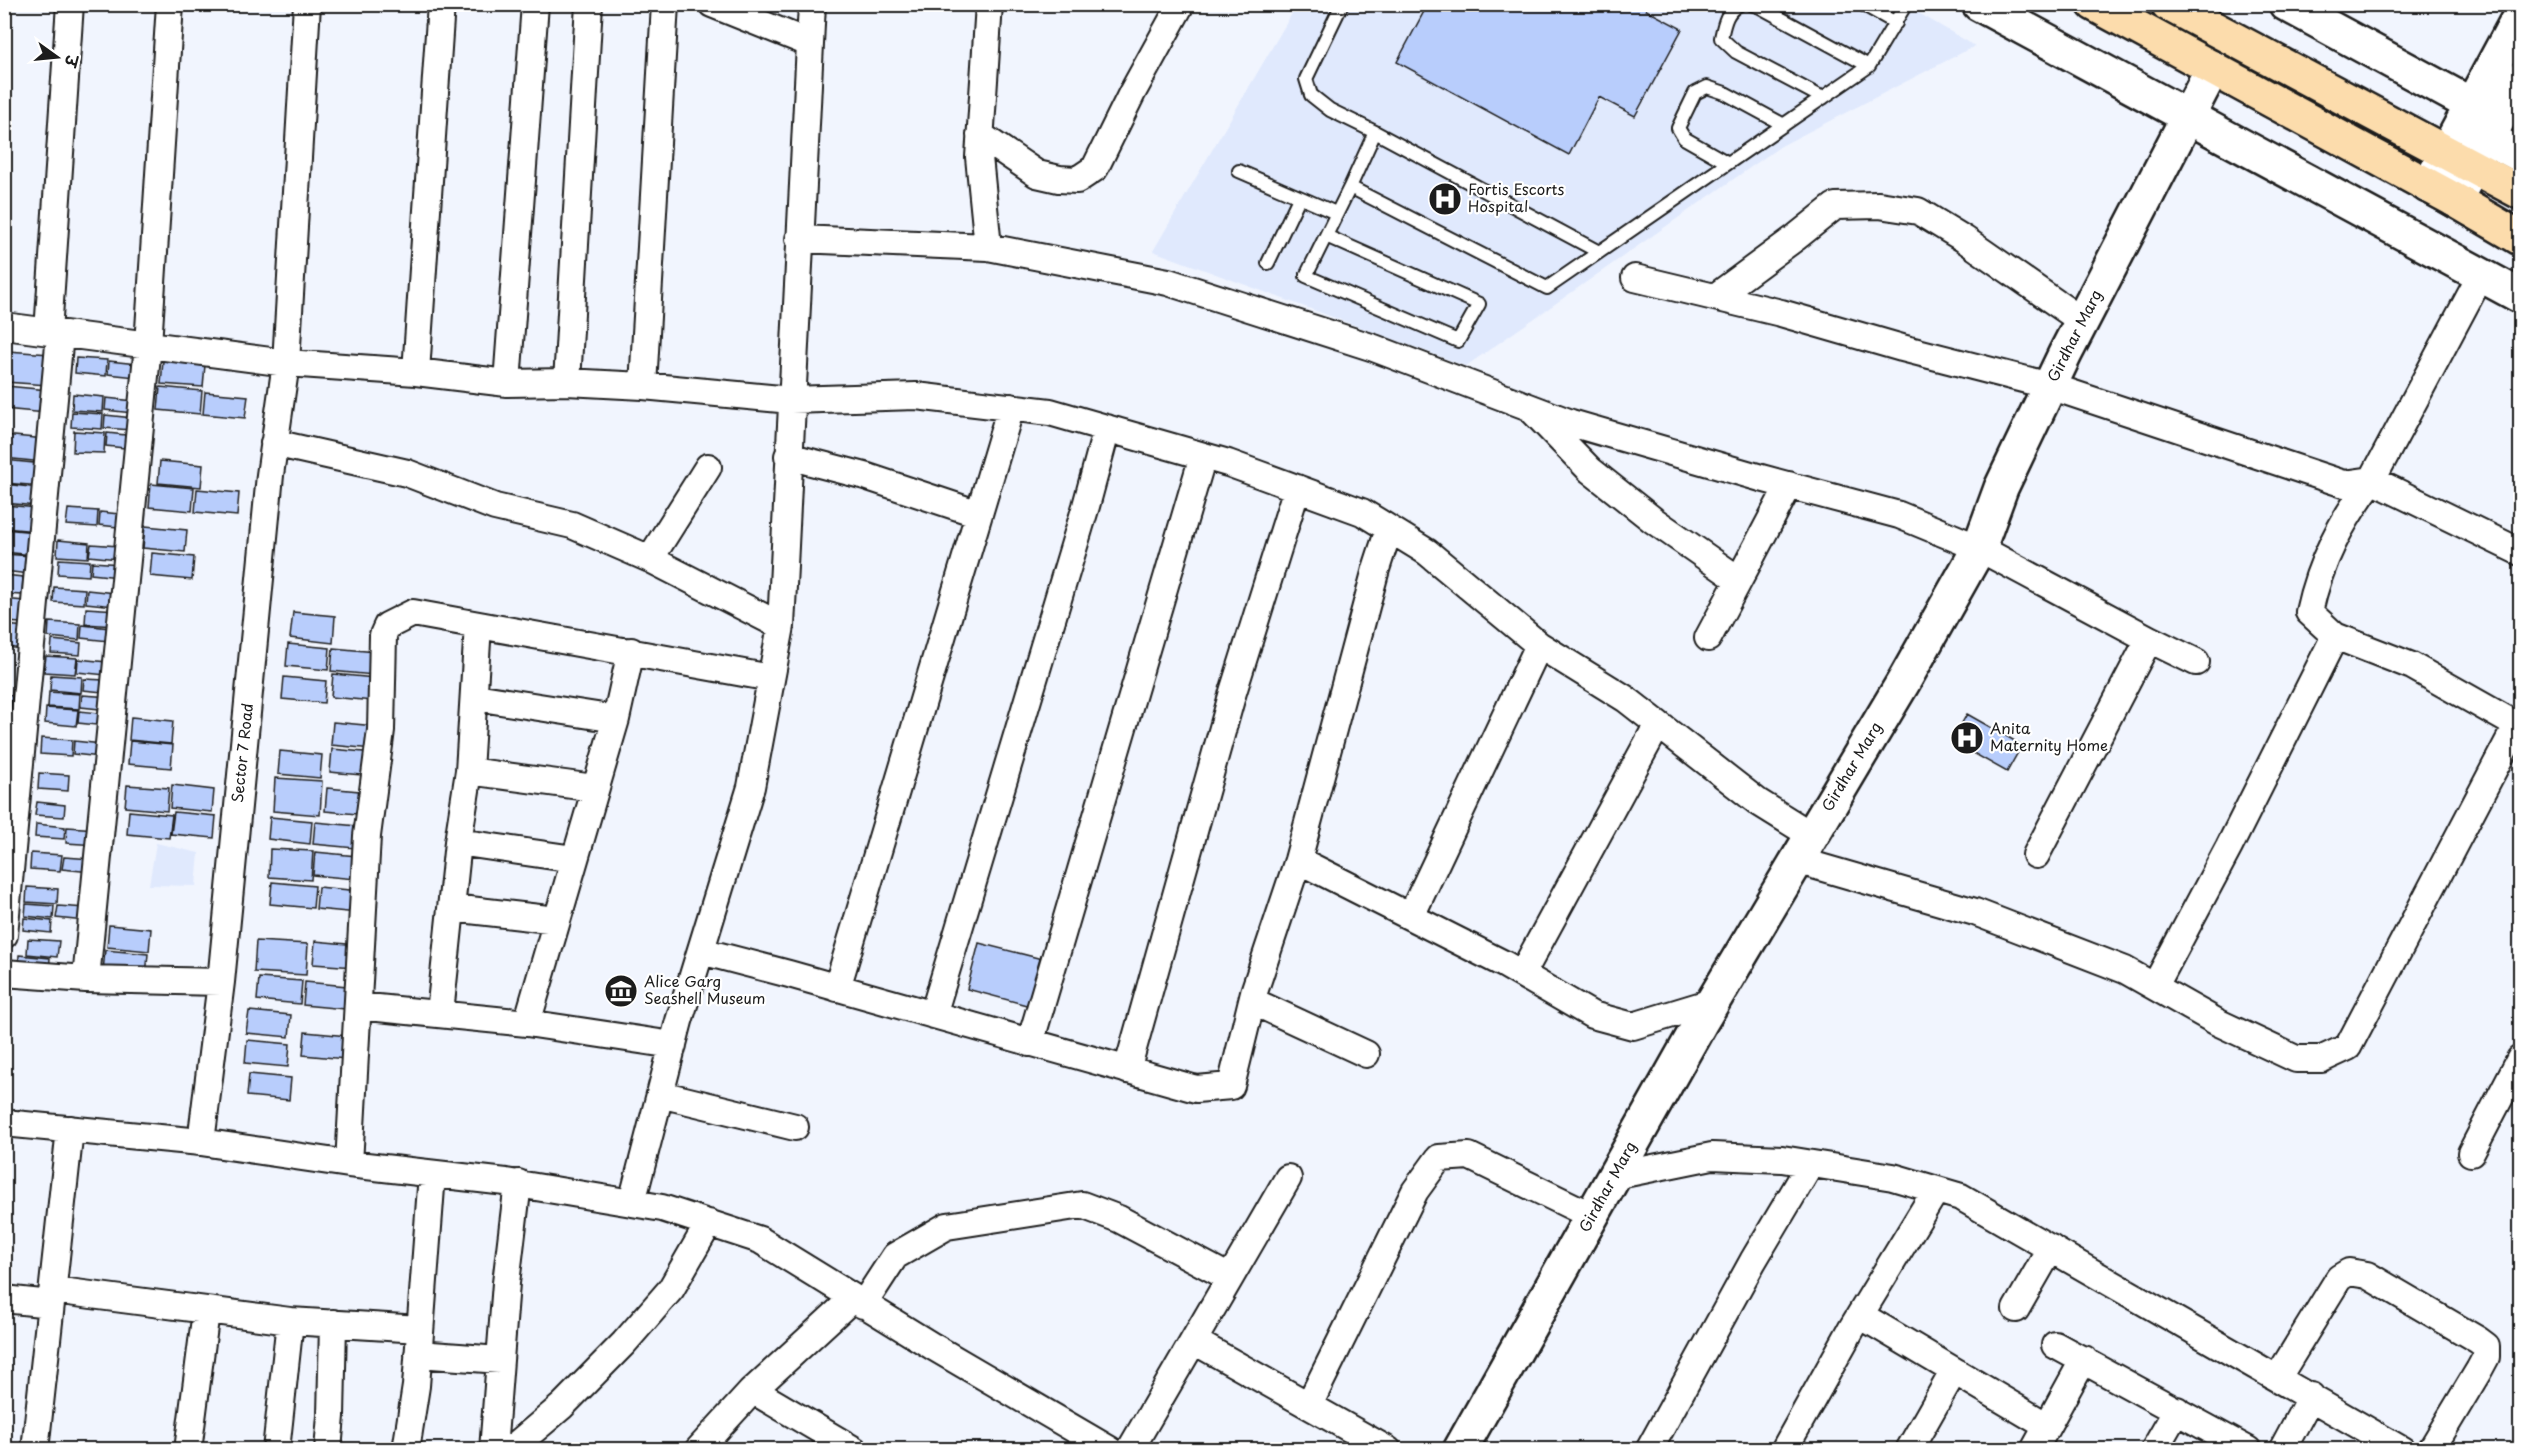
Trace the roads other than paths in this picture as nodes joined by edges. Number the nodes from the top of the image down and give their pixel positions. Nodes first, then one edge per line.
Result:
1 (70, 4) edge
2 (170, 4) edge
3 (307, 4) edge
4 (441, 4) edge
5 (535, 4) edge
6 (589, 4) edge
7 (665, 4) edge
8 (712, 4) edge
9 (812, 4) edge
10 (989, 4) edge
11 (1181, 4) edge
12 (1342, 4) edge
13 (1740, 4) edge
14 (1751, 4) edge
15 (1862, 4) edge
16 (1906, 4) edge
17 (1979, 4) edge
18 (2094, 4) edge
19 (2168, 4) edge
20 (2286, 4) edge
21 (2520, 15) edge
22 (1896, 23) junction
23 (809, 43) junction
24 (1869, 66) junction
25 (2213, 68) junction
26 (2520, 79) edge
27 (1822, 98) junction
28 (2188, 116) junction
29 (2474, 122) junction
30 (1784, 125) junction
31 (1375, 132) junction
32 (980, 135) junction
33 (2520, 155) edge
34 (2460, 160) junction
35 (1728, 163) junction
36 (1239, 171) dead end
37 (1350, 187) junction
38 (2520, 192) edge
39 (2442, 193) junction
40 (1299, 198) junction
41 (1336, 213) junction
42 (1326, 236) junction
43 (2520, 238) edge
44 (800, 239) junction
45 (988, 246) junction
46 (1599, 252) junction
47 (1268, 263) dead end
48 (2481, 275) junction
49 (1635, 278) dead end
50 (2520, 296) edge
51 (1715, 297) junction
52 (2082, 321) junction
53 (4, 326) edge
54 (54, 333) junction
55 (148, 345) junction
56 (286, 363) junction
57 (416, 372) junction
58 (567, 382) junction
59 (507, 383) junction
60 (643, 386) junction
61 (2049, 386) junction
62 (791, 400) junction
63 (1528, 406) junction
64 (1011, 407) junction
65 (1107, 428) junction
66 (274, 443) junction
67 (788, 456) junction
68 (1203, 456) junction
69 (708, 467) dead end
70 (2372, 480) junction
71 (1789, 485) junction
72 (1297, 488) junction
73 (979, 514) junction
74 (1389, 529) junction
75 (1979, 548) junction
76 (2520, 552) edge
77 (650, 559) junction
78 (1739, 580) junction
79 (477, 625) junction
80 (781, 626) junction
81 (2335, 636) junction
82 (1708, 638) dead end
83 (2149, 639) junction
84 (1539, 645) junction
85 (631, 651) junction
86 (2196, 662) dead end
87 (771, 678) junction
88 (475, 697) junction
89 (616, 719) junction
90 (1658, 724) junction
91 (2519, 726) edge
92 (470, 771) junction
93 (594, 788) junction
94 (458, 842) junction
95 (1803, 847) junction
96 (2036, 855) dead end
97 (574, 859) junction
98 (1298, 860) junction
99 (452, 908) junction
100 (1411, 916) junction
101 (557, 920) junction
102 (4, 935) edge
103 (701, 951) junction
104 (4, 973) edge
105 (1522, 974) junction
106 (86, 979) junction
107 (221, 982) junction
108 (2155, 986) junction
109 (837, 988) junction
110 (1252, 1001) junction
111 (358, 1006) junction
112 (1707, 1011) junction
113 (440, 1013) junction
114 (933, 1015) junction
115 (527, 1023) junction
116 (1030, 1043) junction
117 (672, 1045) junction
118 (1366, 1054) dead end
119 (2520, 1059) edge
120 (1127, 1070) junction
121 (660, 1094) junction
122 (4, 1123) edge
123 (795, 1127) dead end
124 (70, 1130) junction
125 (201, 1142) junction
126 (2471, 1153) dead end
127 (349, 1164) junction
128 (1621, 1165) junction
129 (1810, 1165) junction
130 (432, 1174) junction
131 (1288, 1178) dead end
132 (518, 1184) junction
133 (1936, 1190) junction
134 (632, 1202) junction
135 (1592, 1216) junction
136 (709, 1223) junction
137 (2051, 1248) junction
138 (1230, 1278) junction
139 (52, 1297) junction
140 (4, 1299) edge
141 (858, 1301) junction
142 (2016, 1309) dead end
143 (206, 1311) junction
144 (1860, 1315) junction
145 (290, 1321) junction
146 (333, 1323) junction
147 (419, 1341) junction
148 (1194, 1341) junction
149 (2055, 1345) dead end
150 (2084, 1359) junction
151 (500, 1360) junction
152 (1954, 1371) junction
153 (2278, 1377) junction
154 (754, 1391) junction
155 (2311, 1396) junction
156 (1309, 1406) junction
157 (2176, 1410) junction
158 (2047, 1426) junction
159 (35, 1449) edge
160 (189, 1449) edge
161 (276, 1449) edge
162 (328, 1449) edge
163 (406, 1449) edge
164 (493, 1449) edge
165 (510, 1449) edge
166 (698, 1449) edge
167 (854, 1449) edge
168 (1110, 1449) edge
169 (1130, 1449) edge
170 (1388, 1449) edge
171 (1460, 1449) edge
172 (1649, 1449) edge
173 (1784, 1449) edge
174 (1909, 1449) edge
175 (2034, 1449) edge
176 (2154, 1449) edge
177 (2248, 1449) edge
178 (2282, 1449) edge
179 (2402, 1449) edge
180 (2431, 1449) edge

1 - 54 street
2 - 55 street
3 - 56 street, Sector 7 Road
4 - 57 street
5 - 59 street
6 - 58 street
7 - 60 street
8 - 23 street
9 - 23 street
10 - 32 street
11 - 32 street
12 - 31 lane
13 - 27 lane
14 - 24 lane
15 - 22 lane
16 - 22 lane
17 - 28 street
18 - 25 main road
19 - 34 main road
20 - 29 street
21 - 29 street
22 - 24 lane
23 - 44 street
24 - 27 lane
25 - 28 street, Girdhar Marg
25 - 39 main road
26 - 29 street
27 - 30 lane
28 - 48 street
28 - 52 street, Girdhar Marg
29 - 33 street
29 - 34 street
30 - 35 lane
30 - 35 lane
31 - 37 lane
31 - 46 lane
32 - 45 street
34 - 38 main road
34 - 39 street
35 - 46 lane
36 - 40 lane
37 - 41 lane
37 - 46 lane
39 - 43 main road
40 - 41 lane
40 - 47 lane
41 - 42 lane
42 - 42 lane
44 - 45 street
44 - 62 street
45 - 63 street
48 - 50 street
48 - 70 street
49 - 51 street
51 - 52 street
51 - 61 street
52 - 61 street, Girdhar Marg
53 - 54 street
54 - 55 street
54 - 102 street
55 - 56 street
55 - 106 street
56 - 57 street
56 - 66 street, Sector 7 Road
57 - 59 street
58 - 59 street
58 - 60 street
60 - 62 street
61 - 70 street
61 - 75 street, Girdhar Marg
62 - 64 street
62 - 67 street
63 - 71 street
63 - 78 street
64 - 65 street
64 - 73 street
65 - 68 street
65 - 114 street
66 - 77 street
66 - 107 street, Sector 7 Road
67 - 73 street
67 - 80 street
68 - 72 street
68 - 116 street
69 - 77 street
70 - 76 street
70 - 81 street
71 - 75 street
71 - 78 street
72 - 74 street
72 - 120 street
73 - 109 street
74 - 84 street
74 - 98 street
75 - 83 street
75 - 95 street, Girdhar Marg
77 - 80 street
78 - 82 street
79 - 85 street
79 - 88 street
79 - 111 street
80 - 87 street
81 - 91 street
81 - 108 street
83 - 86 street
83 - 96 street
84 - 90 street
84 - 100 street
85 - 87 street
85 - 89 street
87 - 103 street
88 - 89 street
88 - 92 street
89 - 93 street
90 - 95 street
90 - 105 street
91 - 108 street
92 - 93 street
92 - 94 street
93 - 97 street
94 - 97 street
94 - 99 street
95 - 108 street
95 - 112 street, Girdhar Marg
97 - 101 street
98 - 100 street
98 - 110 street
99 - 101 street
99 - 113 street
100 - 105 street
101 - 115 street
103 - 109 street
103 - 117 street
104 - 106 street
105 - 112 street
106 - 107 street
107 - 125 street, Sector 7 Road
109 - 114 street
110 - 118 street
110 - 120 street
111 - 113 street
111 - 127 street
112 - 128 street, Girdhar Marg
113 - 115 street
114 - 116 street
115 - 117 street
116 - 120 street
117 - 121 street
119 - 126 street
121 - 123 street
121 - 134 street
122 - 124 street
124 - 125 street
124 - 139 street
125 - 127 street
127 - 130 street
128 - 129 street
128 - 135 street, Girdhar Marg
129 - 133 street
129 - 172 street
130 - 132 street
130 - 147 street
131 - 138 street
132 - 134 street
132 - 151 street
133 - 137 street
133 - 144 street
134 - 136 street
135 - 156 street
135 - 171 street, Girdhar Marg
136 - 141 street
136 - 165 street
137 - 142 street
137 - 153 street
138 - 141 street
138 - 148 street
139 - 140 street
139 - 143 street
139 - 159 street
141 - 154 street
141 - 168 street
143 - 145 street
143 - 160 street
144 - 152 street
144 - 173 street
145 - 146 street
145 - 161 street
146 - 147 street
146 - 162 street
147 - 151 street
147 - 163 street
148 - 156 street
148 - 169 street
149 - 150 street
150 - 157 street
150 - 158 street
151 - 164 street
152 - 158 street
152 - 174 street
153 - 155 street
153 - 180 street
154 - 166 street
154 - 167 street
155 - 178 street
155 - 179 street
156 - 170 street
157 - 176 street
157 - 177 street
158 - 175 street

